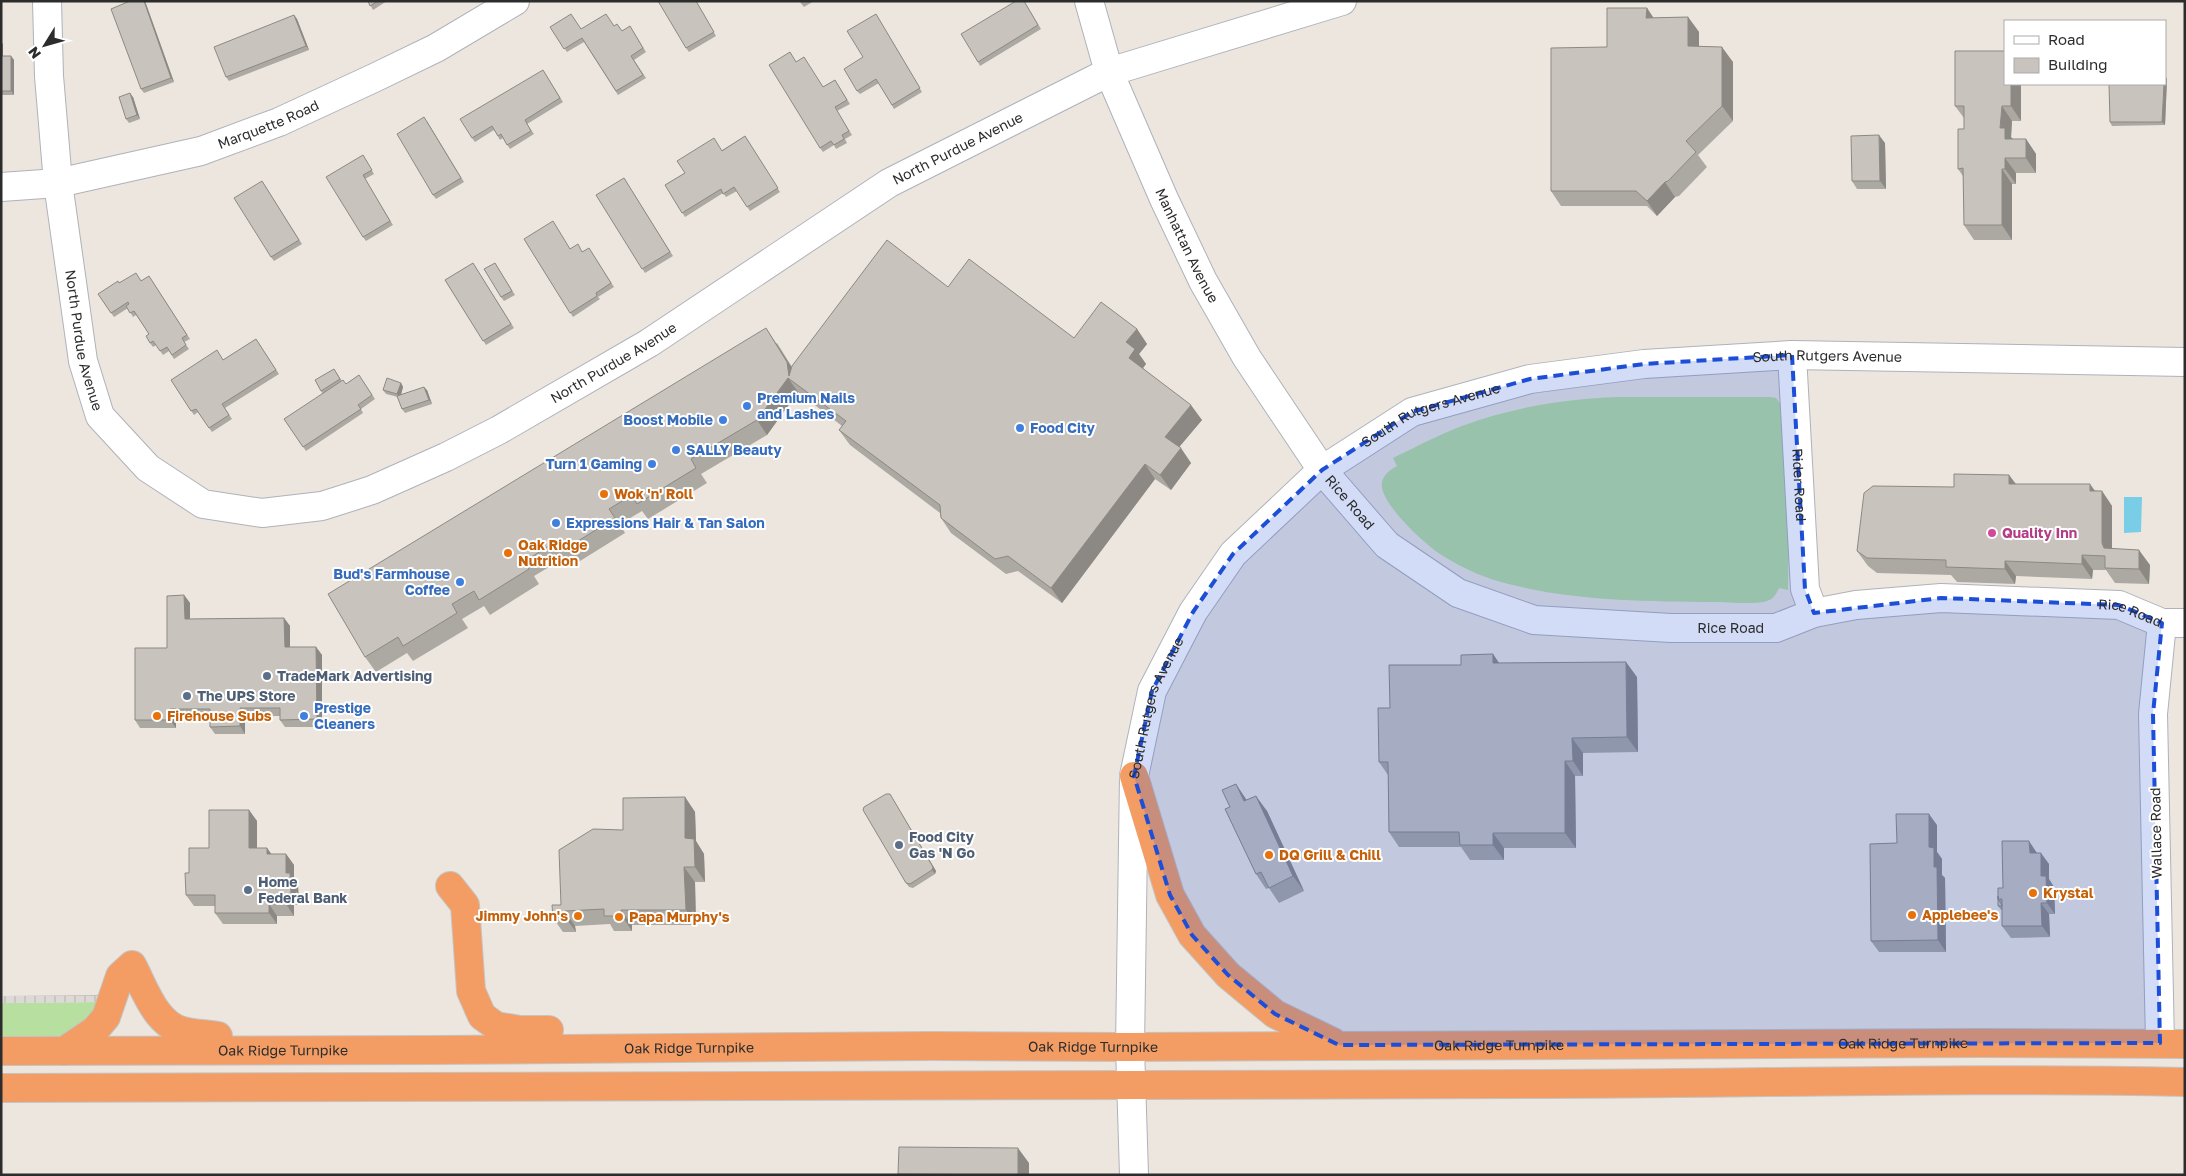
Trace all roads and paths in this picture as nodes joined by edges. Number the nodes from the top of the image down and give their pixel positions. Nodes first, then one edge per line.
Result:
1 (47, 1) edge
2 (514, 1) edge
3 (1089, 1) edge
4 (1342, 1) edge
5 (1109, 72) junction
6 (58, 183) junction
7 (1, 187) edge
8 (1792, 354) junction
9 (2185, 362) edge
10 (1322, 470) junction
11 (1814, 613) junction
12 (2173, 623) edge
13 (1134, 776) junction
14 (450, 886) dead end
15 (2173, 1044) edge
16 (1339, 1045) junction
17 (754, 1046) junction
18 (1130, 1047) junction
19 (270, 1049) junction
20 (1, 1051) edge
21 (64, 1051) junction
22 (2185, 1082) edge
23 (1131, 1083) junction
24 (1, 1088) edge
25 (1134, 1175) edge

1 - 6 street, North Purdue Avenue
2 - 6 street, Marquette Road
3 - 5 street, Manhattan Avenue
4 - 5 street, North Purdue Avenue
5 - 6 street, North Purdue Avenue
5 - 10 street, Manhattan Avenue
6 - 7 street, Marquette Road
8 - 9 street, South Rutgers Avenue
8 - 10 street, South Rutgers Avenue
8 - 11 street, Rider Road
10 - 11 street, Rice Road
10 - 13 street, South Rutgers Avenue
11 - 12 street, Rice Road
12 - 15 street, Wallace Road
13 - 16 highway
13 - 18 street, South Rutgers Avenue
14 - 17 highway
15 - 16 highway, Oak Ridge Turnpike
16 - 18 highway, Oak Ridge Turnpike
17 - 18 highway, Oak Ridge Turnpike
17 - 19 highway, Oak Ridge Turnpike
18 - 23 street, South Rutgers Avenue
19 - 21 highway, Oak Ridge Turnpike
19 - 21 highway
20 - 21 highway, Oak Ridge Turnpike
22 - 23 highway
23 - 24 highway
23 - 25 street, South Rutgers Avenue

